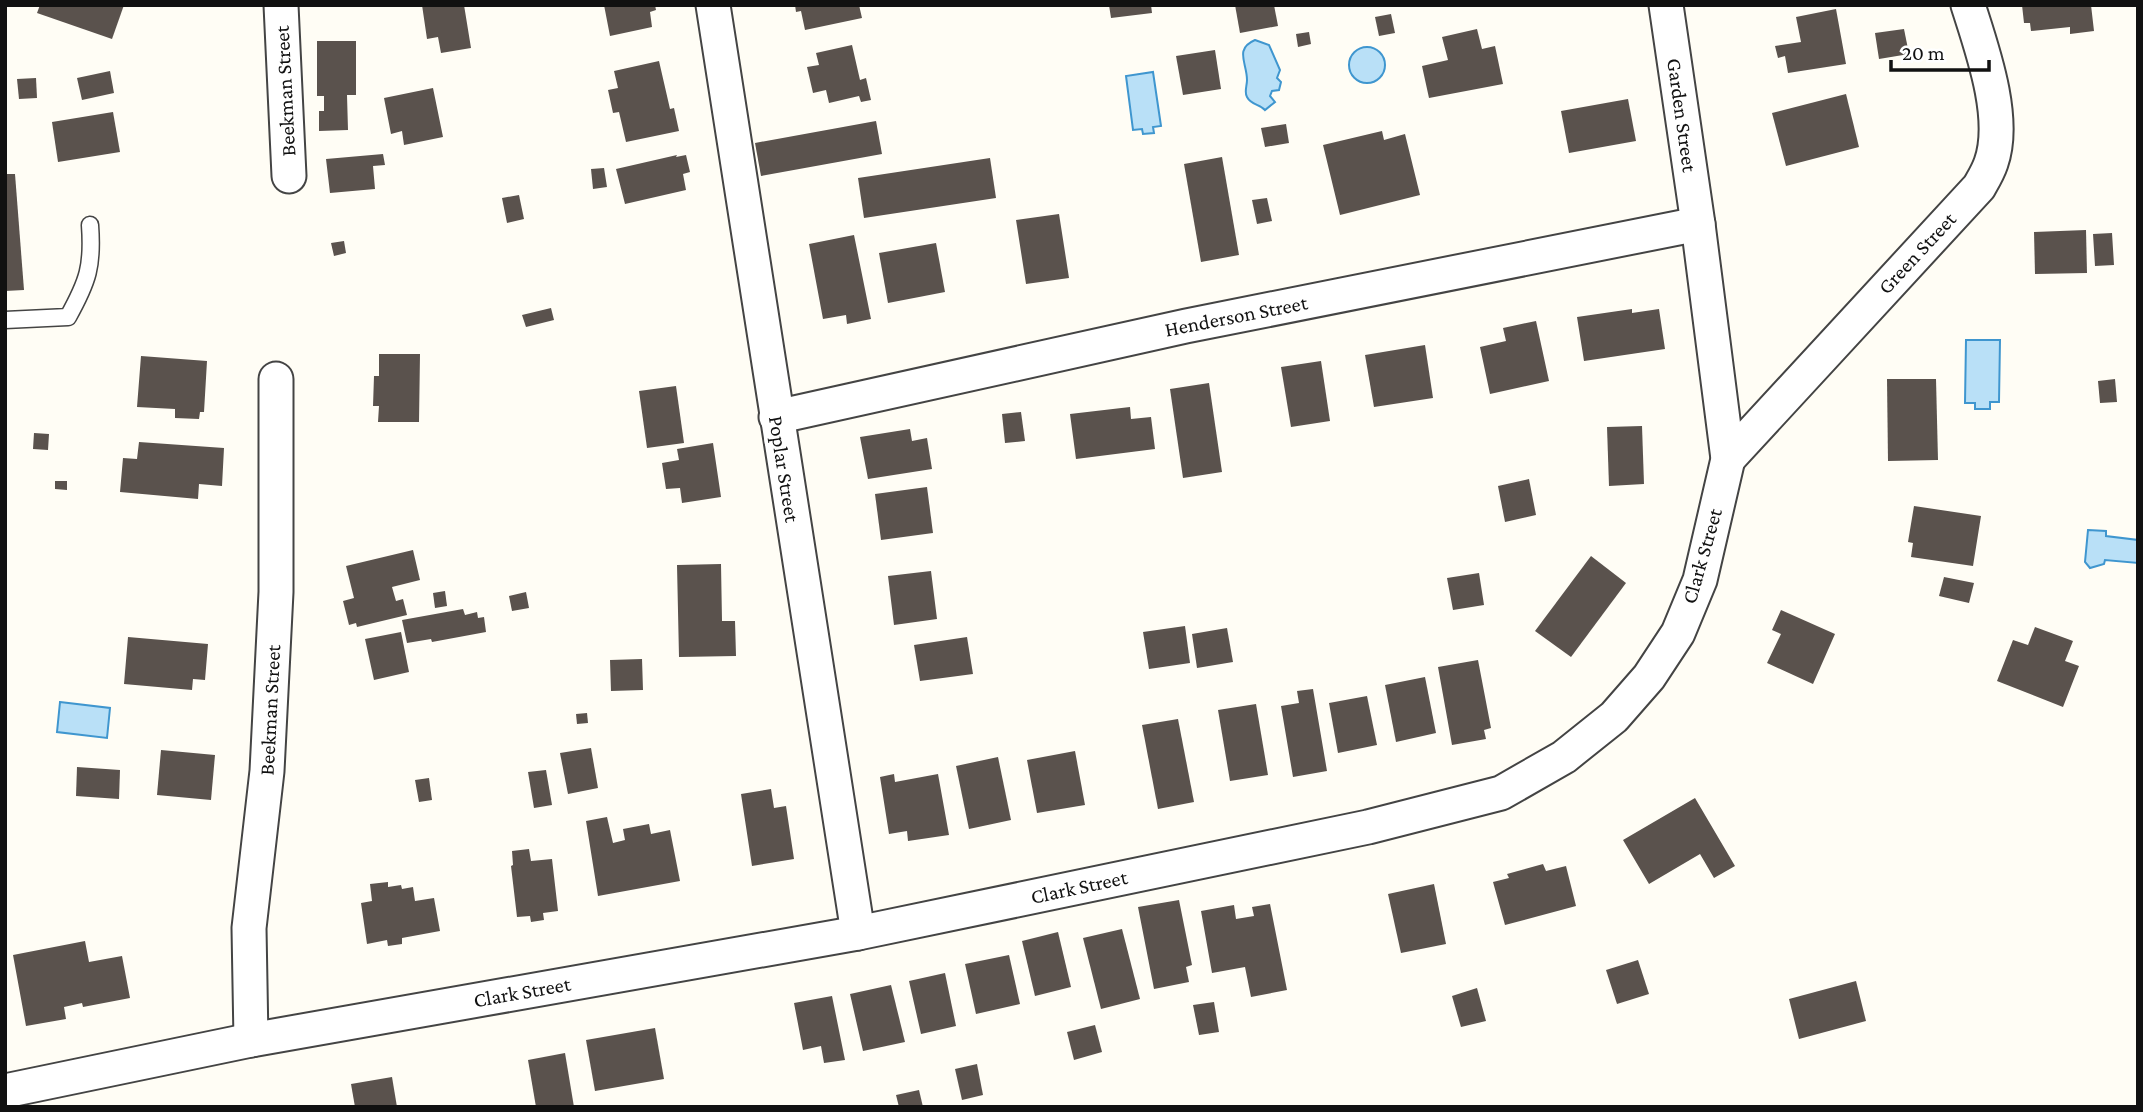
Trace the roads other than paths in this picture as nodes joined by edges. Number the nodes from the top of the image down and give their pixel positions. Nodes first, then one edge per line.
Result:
1 (281, 5) edge
2 (713, 5) edge
3 (1666, 5) edge
4 (1968, 5) edge
5 (289, 176) dead end
6 (1698, 224) junction
7 (90, 225) dead end
8 (5, 320) edge
9 (276, 379) dead end
10 (776, 416) junction
11 (1728, 459) junction
12 (858, 933) junction
13 (251, 1040) junction
14 (5, 1091) edge

1 - 5 street, Beekman Street
2 - 10 street, Poplar Street
3 - 6 street, Garden Street
4 - 11 street, Green Street
6 - 10 street, Henderson Street
6 - 11 street, Clark Street
7 - 8 lane
9 - 13 street, Beekman Street
10 - 12 street, Poplar Street
11 - 12 street, Clark Street
12 - 13 street, Clark Street
13 - 14 street, Clark Street

